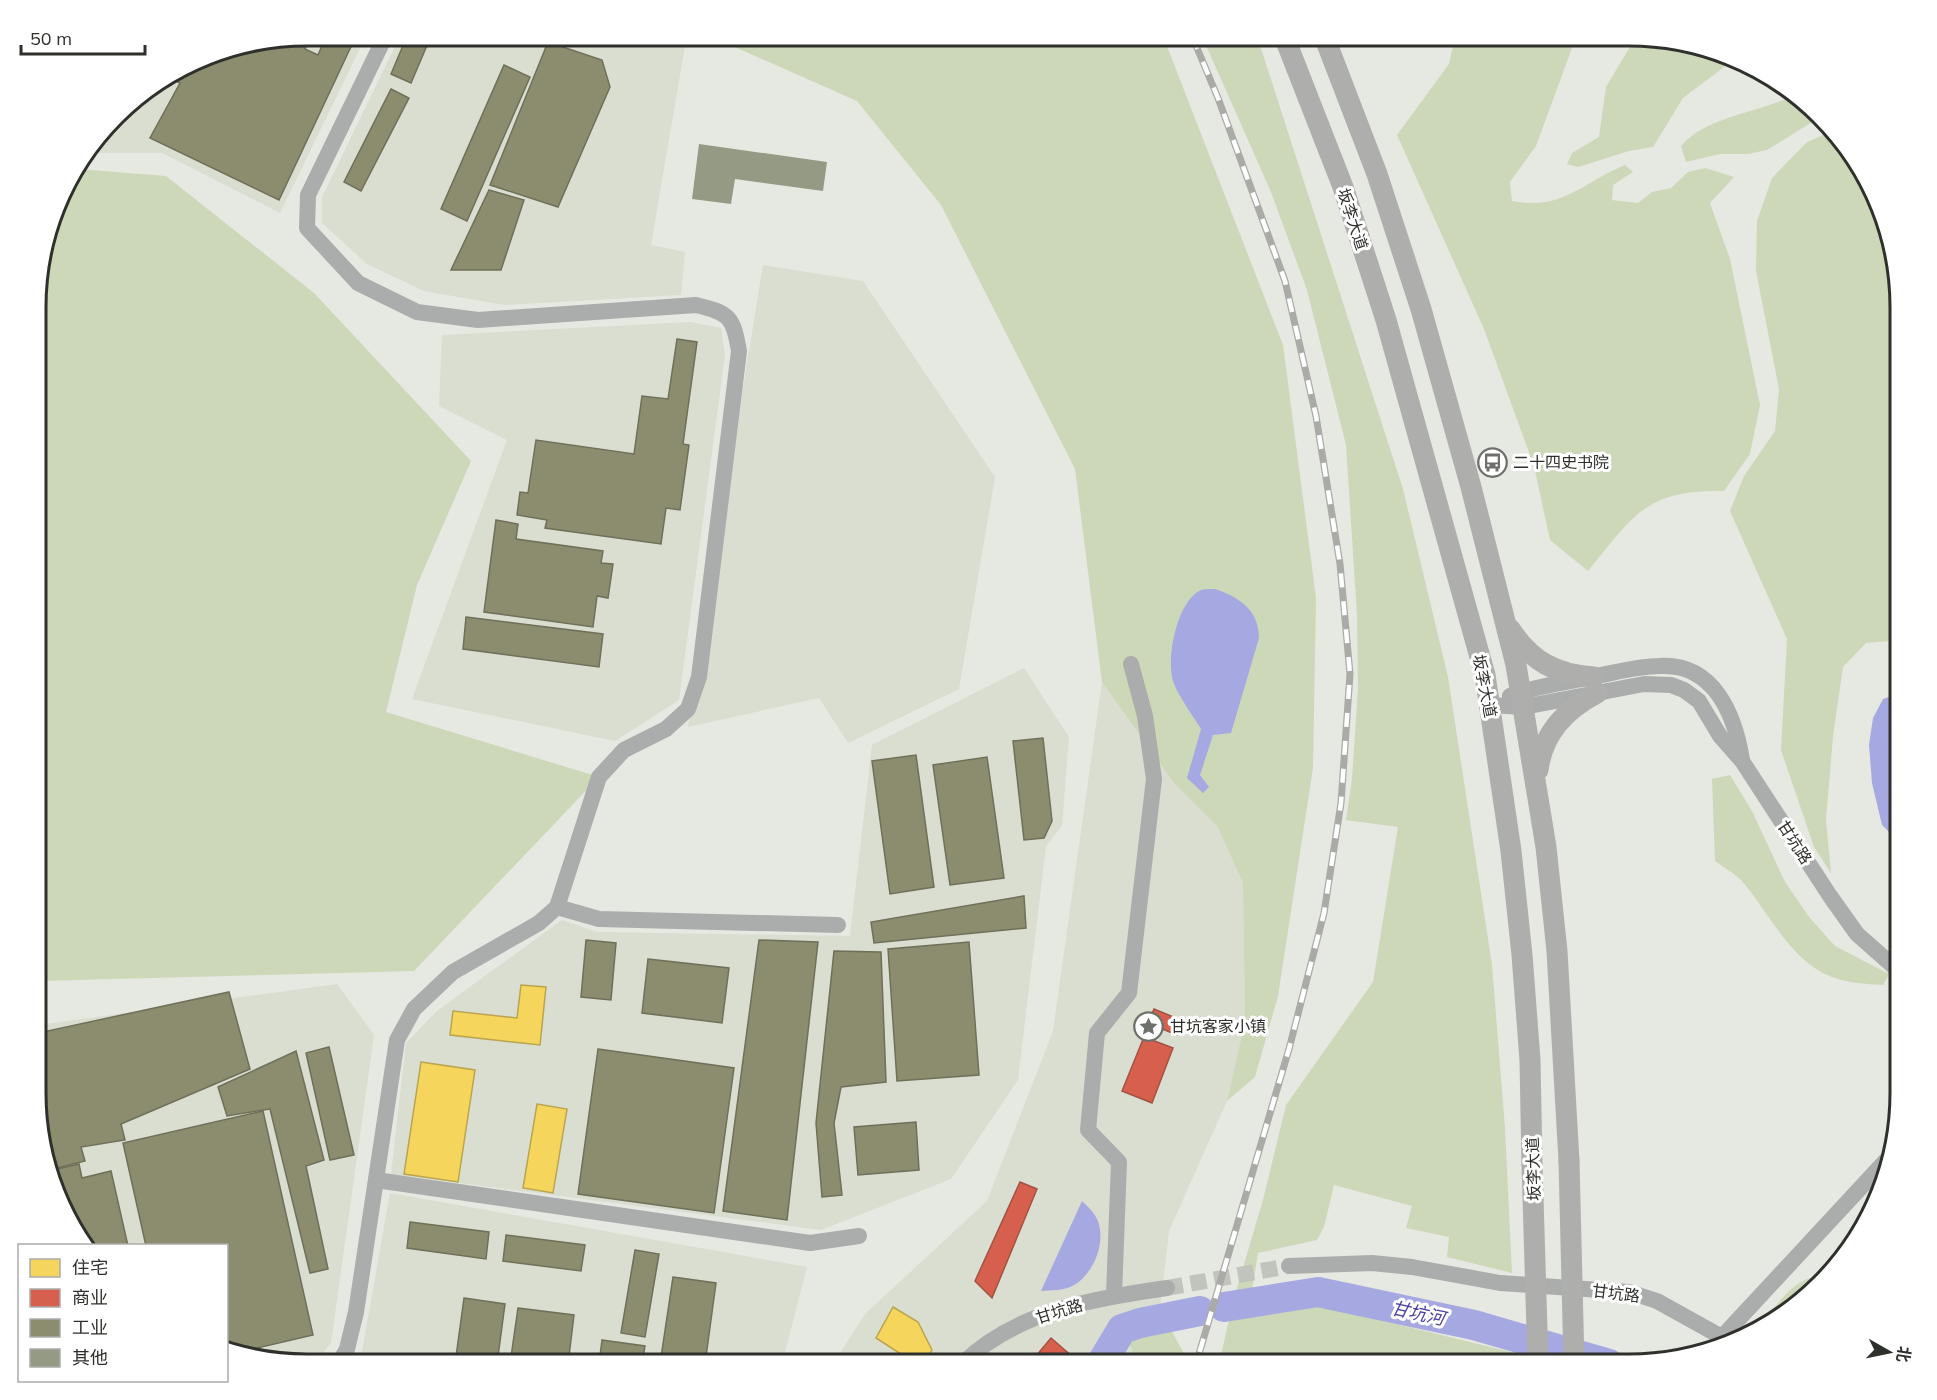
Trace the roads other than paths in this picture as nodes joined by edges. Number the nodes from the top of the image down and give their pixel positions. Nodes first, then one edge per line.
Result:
1 (381, 46) edge
2 (1288, 46) edge
3 (1328, 46) edge
4 (1505, 622) junction
5 (1131, 664) dead end
6 (1595, 685) junction
7 (1522, 699) junction
8 (1490, 705) junction
9 (1536, 786) junction
10 (557, 907) junction
11 (838, 925) dead end
12 (1890, 963) edge
13 (1879, 1169) edge
14 (376, 1180) junction
15 (859, 1236) dead end
16 (1288, 1266) tunnel mouth
17 (1167, 1288) tunnel mouth
18 (1114, 1295) junction
19 (1730, 1334) edge
20 (1721, 1337) edge
21 (344, 1354) edge
22 (976, 1354) edge
23 (1538, 1354) edge
24 (1574, 1354) edge

1 - 10 street
2 - 8 main road, 坂李大道
3 - 4 main road, 坂李大道
4 - 6 main road
4 - 7 main road, 坂李大道
5 - 18 street
6 - 7 street, 甘坑路
6 - 9 main road
6 - 12 street, 甘坑路
7 - 8 street, 甘坑路
7 - 9 main road, 坂李大道
8 - 23 main road, 坂李大道, bridge
9 - 24 main road, 坂李大道, bridge
10 - 11 street
10 - 14 street
13 - 19 street, 甘坑路
14 - 15 street
14 - 21 street
16 - 20 street, 甘坑路
17 - 18 street, 甘坑路
18 - 22 street, 甘坑路

